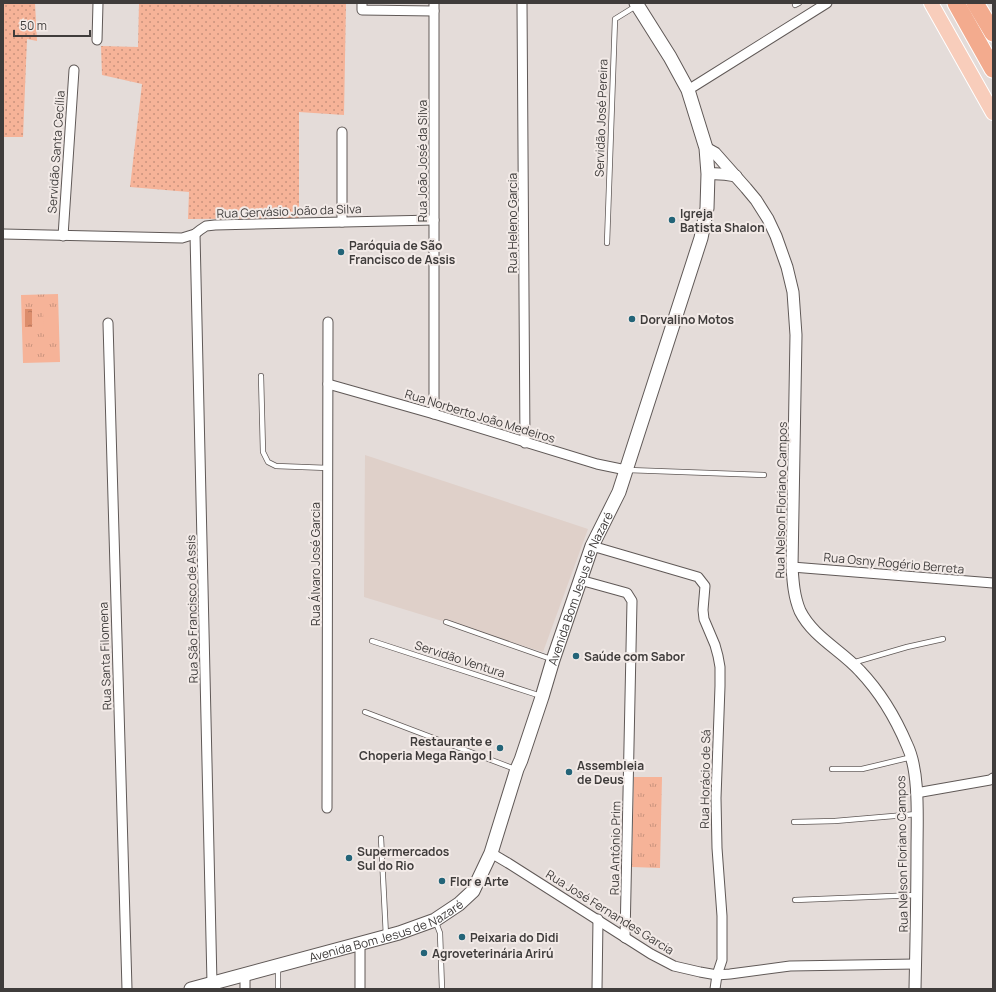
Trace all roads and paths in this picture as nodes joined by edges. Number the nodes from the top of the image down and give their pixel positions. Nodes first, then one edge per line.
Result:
1 (98, 3) edge
2 (522, 3) edge
3 (826, 3) edge
4 (931, 3) edge
5 (956, 3) edge
6 (975, 3) edge
7 (636, 4) edge
8 (362, 6) edge
9 (434, 7) edge
10 (993, 33) edge
11 (97, 40) dead end
12 (993, 69) edge
13 (74, 70) dead end
14 (688, 90) junction
15 (993, 113) edge
16 (342, 132) dead end
17 (706, 148) junction
18 (708, 174) junction
19 (736, 176) junction
20 (434, 220) junction
21 (342, 222) junction
22 (3, 234) edge
23 (195, 234) junction
24 (63, 236) junction
25 (607, 243) dead end
26 (328, 322) dead end
27 (108, 323) dead end
28 (261, 376) dead end
29 (328, 384) junction
30 (434, 414) junction
31 (525, 443) junction
32 (328, 468) junction
33 (626, 470) junction
34 (764, 475) dead end
35 (592, 546) junction
36 (792, 567) junction
37 (580, 580) junction
38 (993, 583) edge
39 (446, 622) dead end
40 (943, 640) dead end
41 (372, 641) dead end
42 (553, 660) junction
43 (852, 663) junction
44 (542, 697) junction
45 (365, 712) dead end
46 (912, 757) junction
47 (517, 769) junction
48 (832, 769) dead end
49 (993, 778) edge
50 (916, 793) junction
51 (327, 808) dead end
52 (917, 814) junction
53 (794, 822) dead end
54 (381, 838) dead end
55 (490, 853) junction
56 (917, 894) junction
57 (795, 900) dead end
58 (598, 919) junction
59 (435, 920) junction
60 (386, 937) junction
61 (625, 938) junction
62 (360, 944) junction
63 (916, 964) junction
64 (278, 966) junction
65 (245, 974) junction
66 (717, 975) junction
67 (212, 983) junction
68 (127, 989) edge
69 (191, 989) edge
70 (245, 989) edge
71 (278, 989) edge
72 (360, 989) edge
73 (442, 989) edge
74 (597, 989) edge
75 (715, 989) edge
76 (915, 989) edge

1 - 11 street
2 - 31 street, Rua Heleno Garcia
3 - 14 street
4 - 15 main road
5 - 12 highway
6 - 10 highway
7 - 14 main road, Avenida Bom Jesus de Nazaré
7 - 25 lane, Servidão José Pereira
8 - 9 street
9 - 20 street, Rua João José da Silva
13 - 24 street, Servidão Santa Cecília
14 - 17 main road, Avenida Bom Jesus de Nazaré
16 - 21 street
17 - 18 main road, Avenida Bom Jesus de Nazaré
17 - 19 street, Rua Nelson Floriano Campos
18 - 19 street
18 - 33 main road, Avenida Bom Jesus de Nazaré
19 - 36 street, Rua Nelson Floriano Campos
20 - 21 street, Rua Gervásio João da Silva
20 - 30 street, Rua João José da Silva
21 - 23 street, Rua Gervásio João da Silva
22 - 24 street, Rua Gervásio João da Silva
23 - 24 street, Rua Gervásio João da Silva
23 - 67 street, Rua São Francisco de Assis
26 - 29 street, Rua Álvaro José Garcia
27 - 68 street, Rua Santa Filomena
28 - 32 lane
29 - 30 street, Rua Norberto João Medeiros
29 - 32 street, Rua Álvaro José Garcia
30 - 31 street, Rua Norberto João Medeiros
31 - 33 street, Rua Norberto João Medeiros
32 - 51 street, Rua Álvaro José Garcia
33 - 34 lane
33 - 35 main road, Avenida Bom Jesus de Nazaré
35 - 37 main road, Avenida Bom Jesus de Nazaré
35 - 66 street, Rua Horácio de Sá
36 - 38 street, Rua Osny Rogério Berreta
36 - 43 street, Rua Nelson Floriano Campos
37 - 42 main road, Avenida Bom Jesus de Nazaré
37 - 61 street, Rua Antônio Prim
39 - 42 lane
40 - 43 lane
41 - 44 lane, Servidão Ventura
42 - 44 main road, Avenida Bom Jesus de Nazaré
43 - 46 street, Rua Nelson Floriano Campos
44 - 47 main road, Avenida Bom Jesus de Nazaré
45 - 47 lane
46 - 48 lane
46 - 50 street, Rua Nelson Floriano Campos
47 - 55 main road, Avenida Bom Jesus de Nazaré
49 - 50 street
50 - 52 street, Rua Nelson Floriano Campos
52 - 53 lane
52 - 56 street, Rua Nelson Floriano Campos
54 - 60 lane
55 - 58 street, Rua José Fernandes Garcia
55 - 59 main road, Avenida Bom Jesus de Nazaré
56 - 57 lane
56 - 63 street, Rua Nelson Floriano Campos
58 - 61 street, Rua José Fernandes Garcia
58 - 74 street
59 - 60 main road, Avenida Bom Jesus de Nazaré
59 - 73 lane
60 - 62 main road, Avenida Bom Jesus de Nazaré
61 - 66 street, Rua José Fernandes Garcia
62 - 64 main road, Avenida Bom Jesus de Nazaré
62 - 72 street
63 - 66 street, Rua José Fernandes Garcia
63 - 76 street, Rua Nelson Floriano Campos
64 - 65 main road, Avenida Bom Jesus de Nazaré
64 - 71 lane
65 - 67 main road, Avenida Bom Jesus de Nazaré
65 - 70 street
66 - 75 street, Rua Horácio de Sá
67 - 69 main road, Avenida Bom Jesus de Nazaré

